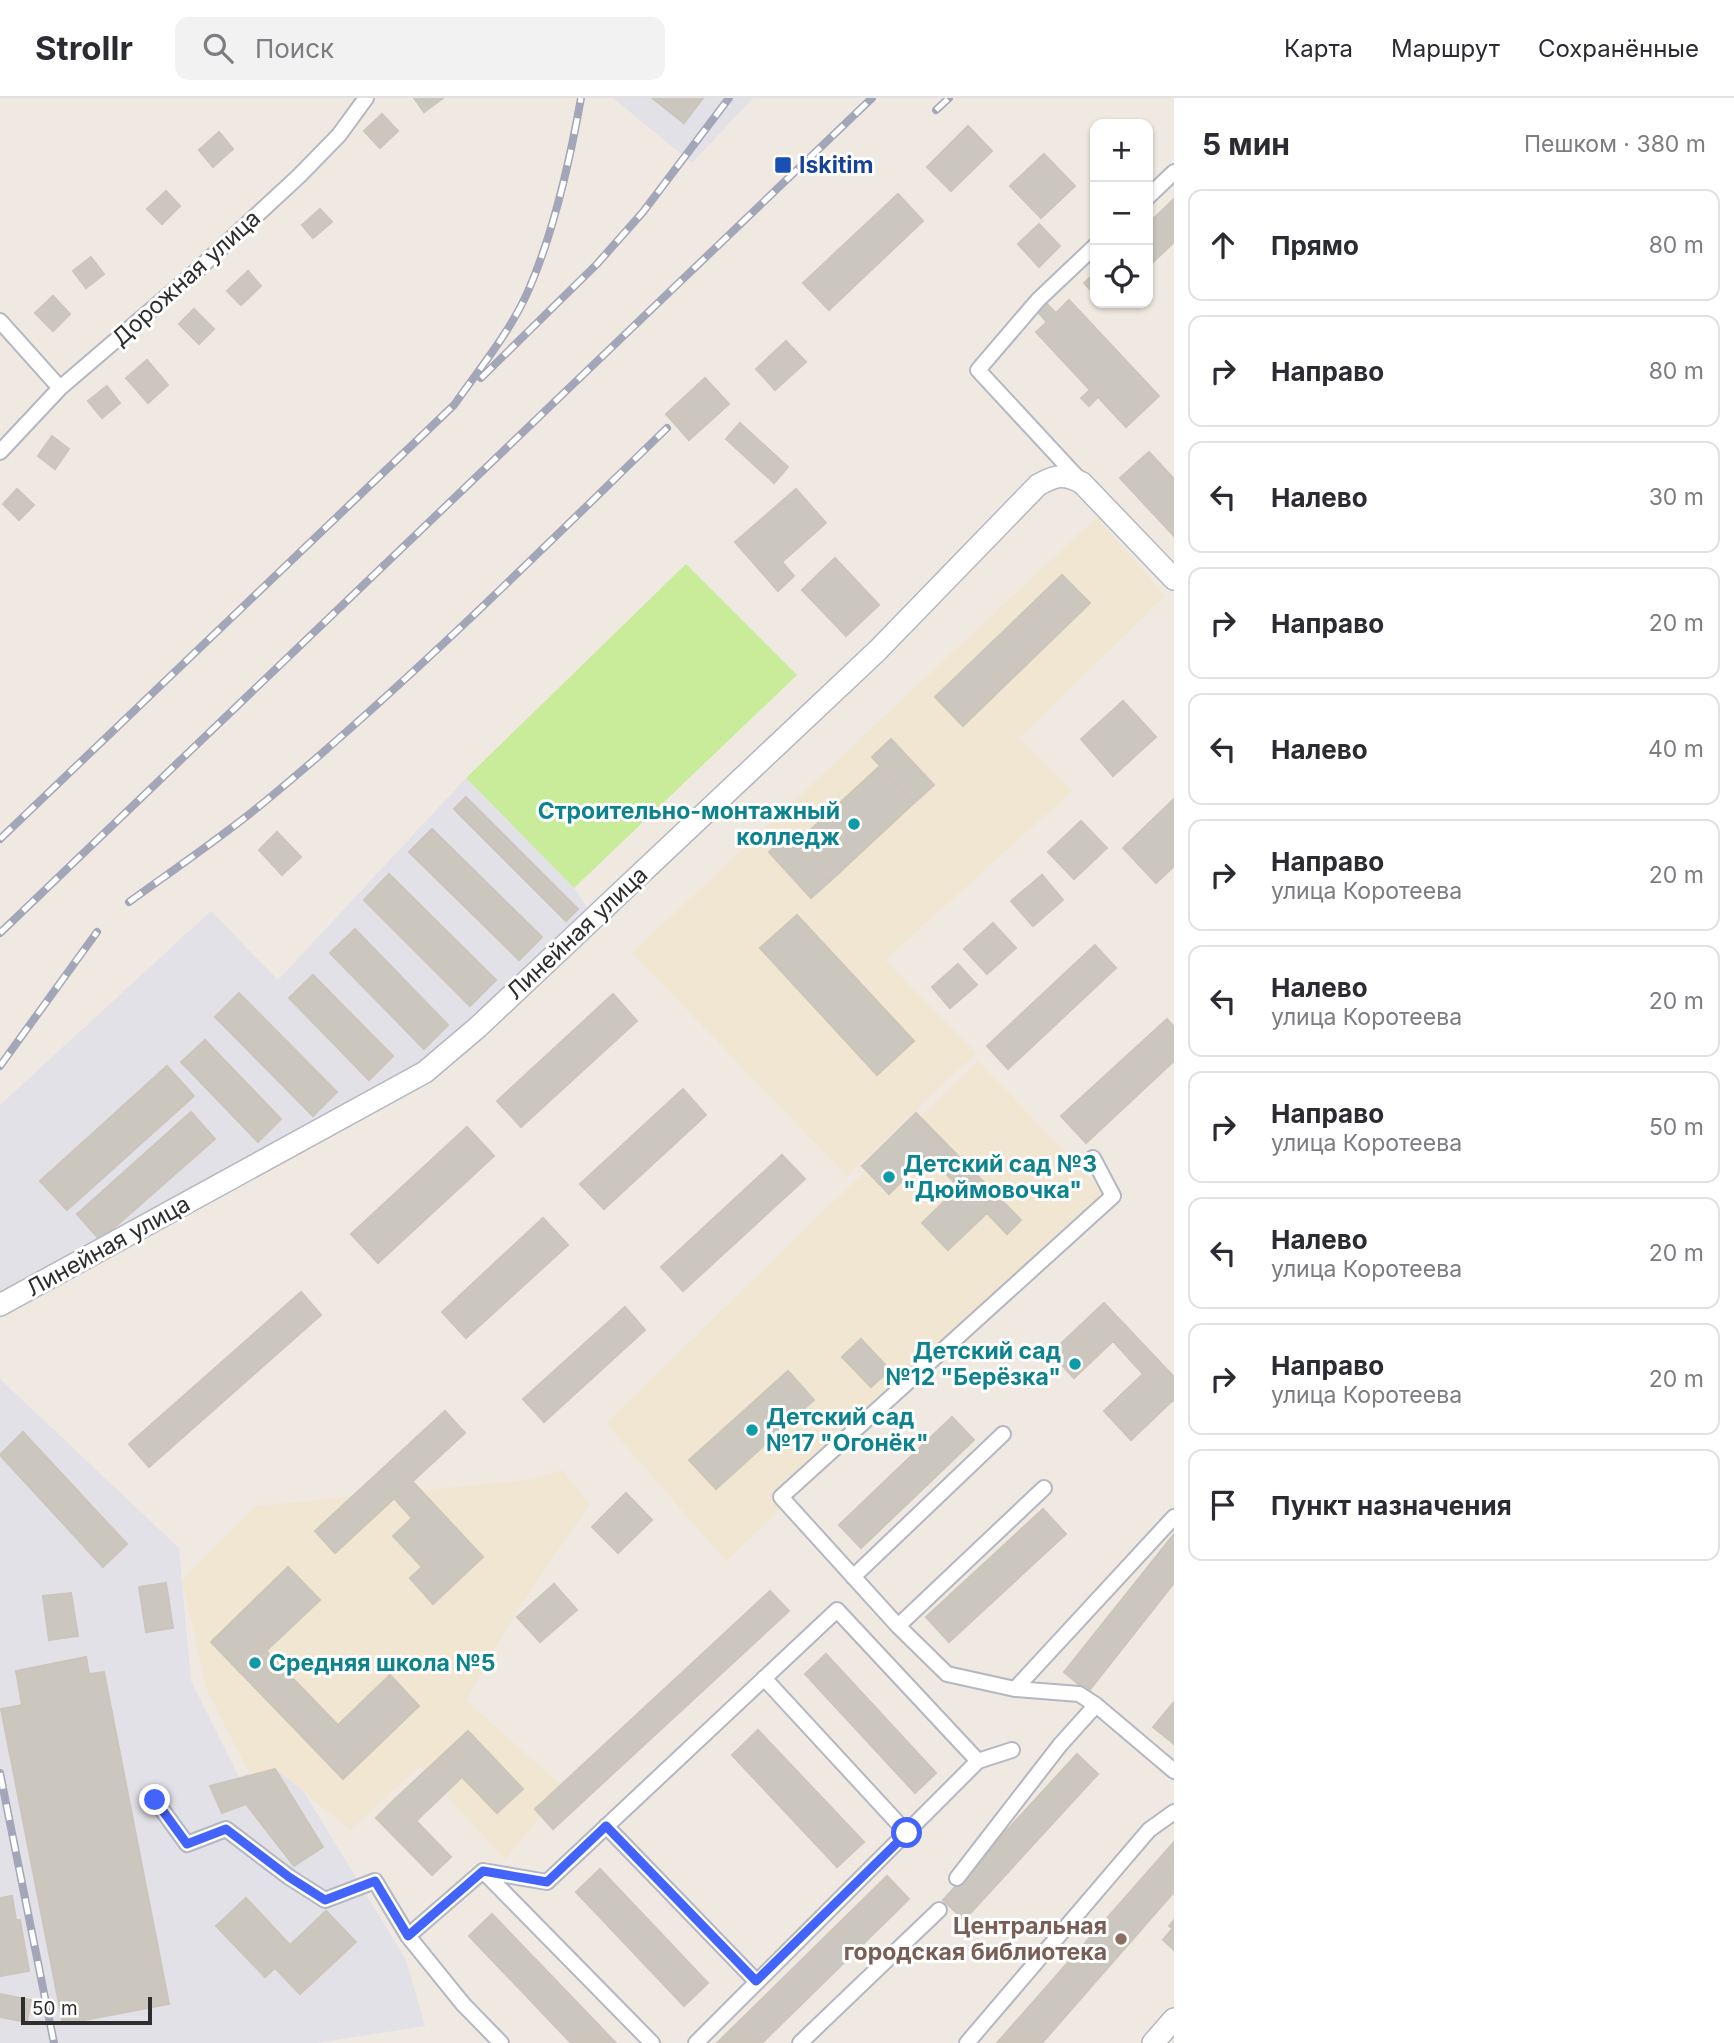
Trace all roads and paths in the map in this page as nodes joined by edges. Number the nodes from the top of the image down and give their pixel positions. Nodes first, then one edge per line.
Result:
1 (366, 98) edge
2 (1174, 172) edge
3 (1153, 192) edge
4 (1090, 251) edge
5 (0, 321) edge
6 (60, 388) junction
7 (0, 452) edge
8 (1082, 483) junction
9 (1174, 579) edge
10 (1093, 1158) dead end
11 (0, 1305) edge
12 (1003, 1434) dead end
13 (1044, 1488) dead end
14 (1174, 1517) edge
15 (853, 1577) junction
16 (898, 1626) junction
17 (764, 1678) junction
18 (1015, 1689) junction
19 (1096, 1705) junction
20 (1012, 1750) dead end
21 (978, 1761) junction
22 (1174, 1771) edge
23 (155, 1800) dead end
24 (1174, 1812) edge
25 (606, 1826) junction
26 (907, 1833) junction
27 (483, 1871) junction
28 (957, 1878) dead end
29 (939, 1910) dead end
30 (408, 1936) junction
31 (756, 1981) junction
32 (1174, 2019) edge
33 (501, 2043) edge
34 (652, 2043) edge
35 (696, 2043) edge
36 (800, 2043) edge
37 (967, 2043) edge
38 (1153, 2043) edge

1 - 6 street, Дорожная улица
2 - 3 street
4 - 8 street
5 - 6 street
6 - 7 street, Дорожная улица
8 - 9 main road
8 - 11 main road, Линейная улица
10 - 15 street
12 - 15 street
13 - 16 street
14 - 18 street
15 - 16 street
16 - 18 street
17 - 21 street
17 - 25 street
17 - 26 street
18 - 19 street
19 - 22 street
19 - 28 street
20 - 21 street
21 - 26 street
23 - 30 street
24 - 37 street
25 - 27 street
25 - 31 street
26 - 31 street
27 - 30 street
27 - 34 street
29 - 36 street
30 - 33 street
31 - 35 street
32 - 38 main road

